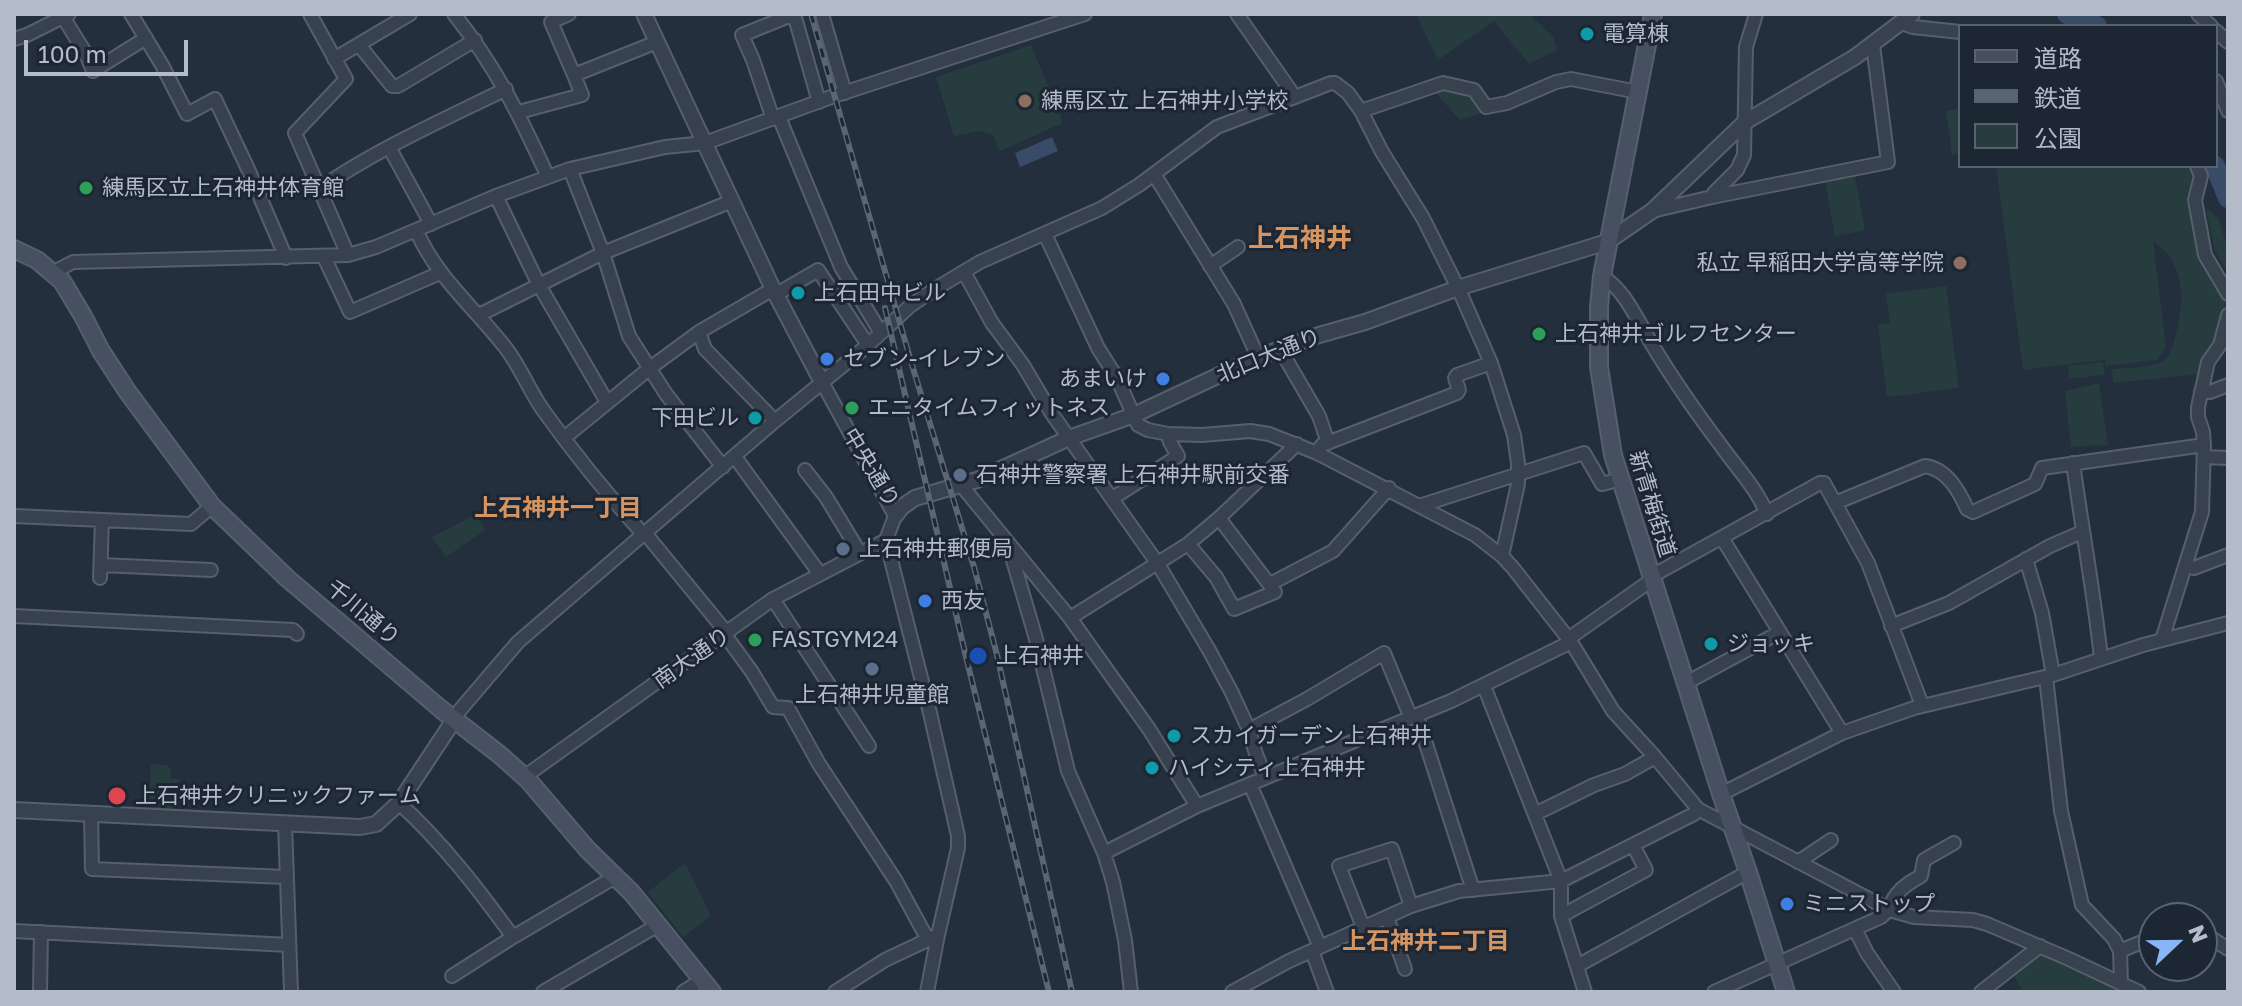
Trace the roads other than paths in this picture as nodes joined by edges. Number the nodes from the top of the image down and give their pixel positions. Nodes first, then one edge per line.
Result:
1 (131, 14) edge
2 (310, 14) edge
3 (410, 14) edge
4 (454, 14) edge
5 (569, 14) edge
6 (644, 14) edge
7 (794, 14) edge
8 (822, 14) edge
9 (1085, 14) edge
10 (1237, 14) edge
11 (1653, 14) edge
12 (1756, 14) edge
13 (66, 16) edge
14 (1906, 18) edge
15 (1047, 20) edge
16 (1958, 32) edge
17 (146, 38) junction
18 (14, 39) edge
19 (475, 40) junction
20 (657, 42) junction
21 (359, 45) junction
22 (1873, 45) junction
23 (334, 59) junction
24 (574, 75) junction
25 (2218, 86) edge
26 (506, 89) junction
27 (1638, 92) junction
28 (845, 93) junction
29 (1295, 97) junction
30 (819, 102) junction
31 (1361, 111) junction
32 (2228, 111) edge
33 (519, 112) junction
34 (776, 118) junction
35 (1745, 122) junction
36 (705, 143) junction
37 (389, 147) junction
38 (2198, 168) edge
39 (570, 169) junction
40 (1154, 174) junction
41 (548, 177) junction
42 (319, 189) junction
43 (496, 196) junction
44 (1712, 197) junction
45 (732, 201) junction
46 (1652, 211) junction
47 (431, 224) junction
48 (416, 230) junction
49 (1045, 234) junction
50 (1607, 242) junction
51 (1238, 247) dead end
52 (14, 249) edge
53 (603, 253) junction
54 (348, 255) junction
55 (324, 257) junction
56 (286, 258) junction
57 (1210, 266) junction
58 (54, 272) junction
59 (964, 272) junction
60 (440, 273) junction
61 (1602, 276) junction
62 (539, 285) junction
63 (1458, 288) junction
64 (775, 292) junction
65 (2228, 294) edge
66 (479, 315) junction
67 (2228, 315) edge
68 (699, 332) junction
69 (881, 333) junction
70 (868, 345) junction
71 (1280, 349) junction
72 (1258, 357) junction
73 (1491, 363) junction
74 (650, 368) junction
75 (822, 382) junction
76 (2228, 385) edge
77 (2201, 392) junction
78 (607, 402) junction
79 (1134, 415) junction
80 (775, 421) junction
81 (1168, 434) junction
82 (564, 438) junction
83 (1069, 438) junction
84 (1328, 443) junction
85 (1297, 444) junction
86 (2204, 451) junction
87 (1317, 453) junction
88 (735, 457) junction
89 (2228, 458) edge
90 (2073, 463) junction
91 (723, 467) junction
92 (805, 470) dead end
93 (1519, 476) junction
94 (1621, 479) junction
95 (961, 485) junction
96 (1389, 488) junction
97 (938, 491) joint
98 (1113, 498) junction
99 (1835, 503) junction
100 (1422, 505) junction
101 (212, 506) junction
102 (1767, 514) junction
103 (14, 516) edge
104 (895, 516) junction
105 (1219, 518) junction
106 (102, 520) junction
107 (2082, 532) junction
108 (644, 534) junction
109 (1722, 538) junction
110 (886, 540) junction
111 (1008, 543) junction
112 (1188, 544) junction
113 (860, 553) junction
114 (2228, 555) edge
115 (1502, 556) junction
116 (2026, 559) junction
117 (1158, 564) junction
118 (2185, 566) junction
119 (211, 570) dead end
120 (820, 574) junction
121 (1652, 578) junction
122 (1270, 584) junction
123 (773, 599) junction
124 (14, 616) edge
125 (1070, 618) junction
126 (2228, 623) edge
127 (1891, 626) junction
128 (1780, 632) junction
129 (297, 634) dead end
130 (726, 634) junction
131 (2162, 640) junction
132 (1570, 641) junction
133 (2101, 658) junction
134 (2050, 676) junction
135 (1686, 683) junction
136 (1484, 686) junction
137 (1922, 705) junction
138 (1414, 717) junction
139 (454, 720) junction
140 (1249, 730) junction
141 (1842, 733) junction
142 (869, 746) dead end
143 (1655, 757) junction
144 (524, 777) junction
145 (1265, 777) junction
146 (1250, 784) junction
147 (1721, 794) junction
148 (399, 803) junction
149 (1197, 806) junction
150 (1698, 809) junction
151 (14, 810) edge
152 (91, 813) junction
153 (1535, 814) junction
154 (285, 823) junction
155 (1733, 828) junction
156 (1831, 840) dead end
157 (1954, 843) dead end
158 (1633, 845) junction
159 (1104, 853) junction
160 (1798, 862) junction
161 (1748, 872) junction
162 (286, 877) junction
163 (615, 877) junction
164 (1561, 881) junction
165 (1473, 890) junction
166 (1411, 906) junction
167 (1890, 910) junction
168 (1561, 916) junction
169 (1387, 917) junction
170 (658, 925) junction
171 (1363, 927) junction
172 (1855, 929) junction
173 (14, 931) edge
174 (41, 932) junction
175 (513, 937) junction
176 (933, 937) junction
177 (2138, 944) edge
178 (289, 945) junction
179 (2040, 946) junction
180 (1316, 949) junction
181 (2120, 951) junction
182 (1778, 964) junction
183 (1577, 966) junction
184 (1405, 969) dead end
185 (452, 976) dead end
186 (2121, 982) junction
187 (707, 986) edge
188 (1237, 991) edge
189 (40, 992) edge
190 (291, 992) edge
191 (543, 992) edge
192 (683, 992) edge
193 (835, 992) edge
194 (927, 992) edge
195 (1131, 992) edge
196 (1327, 992) edge
197 (1585, 992) edge
198 (1714, 992) edge
199 (1786, 992) edge
200 (1894, 992) edge
201 (1981, 992) edge
202 (2139, 992) edge

1 - 17 street
2 - 23 street
3 - 21 street
4 - 19 street
5 - 24 street
6 - 20 street
7 - 30 street
7 - 34 street
8 - 28 street
9 - 15 street
10 - 29 street
11 - 27 main road, 新青梅街道
12 - 35 street
13 - 17 street
13 - 18 street
14 - 16 street
14 - 22 street, 北口大通り
15 - 28 street
17 - 56 street
19 - 21 street
19 - 26 street
20 - 24 street
20 - 36 street
21 - 23 street
22 - 35 street, 北口大通り
22 - 44 street
23 - 42 street
24 - 33 street
25 - 32 street
26 - 33 street
26 - 37 street
27 - 31 street
27 - 50 main road, 新青梅街道
28 - 30 street
29 - 31 street
29 - 40 street
30 - 34 street
31 - 63 street
33 - 41 street
34 - 36 street
34 - 69 street
35 - 44 street
35 - 46 street, 北口大通り
36 - 39 street
36 - 45 street
37 - 42 street
37 - 47 street
38 - 65 street
39 - 41 street
39 - 53 street
40 - 49 street
40 - 57 street
41 - 43 street
42 - 54 street
43 - 47 street
43 - 62 street
44 - 46 street
45 - 53 street
45 - 64 street
46 - 50 street, 北口大通り
47 - 48 street
48 - 54 street
48 - 60 street
49 - 59 street
49 - 79 street
50 - 61 main road, 新青梅街道
50 - 63 street, 北口大通り
51 - 57 street
52 - 58 main road, 千川通り
53 - 62 street
53 - 74 street
54 - 55 street
55 - 56 street
55 - 60 street
56 - 58 street
57 - 72 street
58 - 101 main road, 千川通り
59 - 69 street
59 - 83 street
60 - 66 street
61 - 94 main road, 新青梅街道
61 - 102 street
62 - 66 street
62 - 78 street
63 - 71 street, 北口大通り
63 - 73 street
64 - 68 street
64 - 70 street
64 - 75 street
66 - 82 street
67 - 77 street
68 - 74 street
68 - 80 street
69 - 70 street
70 - 75 street
71 - 72 street, 北口大通り
71 - 84 street
72 - 79 street, 北口大通り
73 - 84 street
73 - 93 street
74 - 78 street
74 - 91 street
75 - 80 street
75 - 104 street, 中央通り
76 - 77 street
77 - 86 street
78 - 82 street
79 - 81 street
79 - 83 street, 北口大通り
80 - 88 street
81 - 85 street
81 - 98 street
82 - 108 street
83 - 95 street, 北口大通り
83 - 98 street
84 - 87 street
85 - 87 street
85 - 105 street
86 - 89 street
86 - 90 street
86 - 118 street
87 - 96 street
88 - 91 street
88 - 120 street
90 - 99 street
90 - 107 street
91 - 108 street
92 - 113 street
93 - 94 street
93 - 100 street
93 - 115 street
94 - 121 main road, 新青梅街道
95 - 97 street, 北口大通り
95 - 111 street
96 - 100 street
96 - 122 street
97 - 104 street, 中央通り
98 - 117 street
99 - 102 street
99 - 127 street
100 - 115 street
101 - 106 street
101 - 139 main road, 千川通り
102 - 109 street
103 - 106 street
104 - 110 street
105 - 112 street
105 - 122 street
106 - 119 street
107 - 116 street
107 - 133 street
108 - 130 street
108 - 139 street
109 - 121 street
109 - 128 street
110 - 113 street, 南大通り
110 - 176 street
111 - 125 street
111 - 159 street
112 - 117 street
112 - 122 street
113 - 120 street, 南大通り
114 - 118 street
115 - 132 street
116 - 127 street
116 - 134 street
117 - 125 street
117 - 140 street
118 - 131 street
120 - 123 street, 南大通り
121 - 132 street
121 - 135 main road, 新青梅街道
123 - 130 street, 南大通り
123 - 142 street
124 - 129 street
125 - 149 street
126 - 131 street
127 - 137 street
128 - 135 street
128 - 141 street
130 - 144 street, 南大通り
130 - 176 street
131 - 133 street
132 - 136 street
132 - 143 street
133 - 134 street
134 - 137 street
134 - 181 street
135 - 147 main road, 新青梅街道
136 - 138 street
136 - 153 street
137 - 141 street
138 - 140 street
138 - 145 street
138 - 165 street
139 - 144 main road, 千川通り
139 - 148 street
140 - 145 street
141 - 147 street
143 - 150 street
143 - 153 street
144 - 163 main road, 千川通り
145 - 146 street
146 - 149 street
146 - 180 street
147 - 155 main road, 新青梅街道
148 - 154 street
148 - 175 street
149 - 159 street
150 - 155 street
150 - 158 street
151 - 152 street
152 - 154 street
152 - 162 street
153 - 164 street
154 - 162 street
155 - 160 street
155 - 161 main road, 新青梅街道
156 - 160 street
157 - 167 street
158 - 164 street
158 - 168 street
159 - 195 street
160 - 167 street
161 - 182 main road, 新青梅街道
161 - 183 street
162 - 178 street
163 - 170 main road, 千川通り
163 - 175 street
164 - 165 street
164 - 168 street
165 - 166 street
166 - 169 street
166 - 171 street
167 - 172 street
167 - 179 street
168 - 183 street
169 - 171 street
169 - 184 street
170 - 187 main road, 千川通り
170 - 191 street
171 - 180 street
172 - 182 street
172 - 200 street
173 - 174 street
174 - 178 street
174 - 189 street
175 - 185 street
176 - 193 street
176 - 194 street
177 - 181 street
178 - 190 street
179 - 186 street
179 - 201 street
180 - 188 street
180 - 196 street
181 - 186 street
182 - 198 street
182 - 199 main road, 新青梅街道
183 - 197 street
186 - 202 street
187 - 192 street

